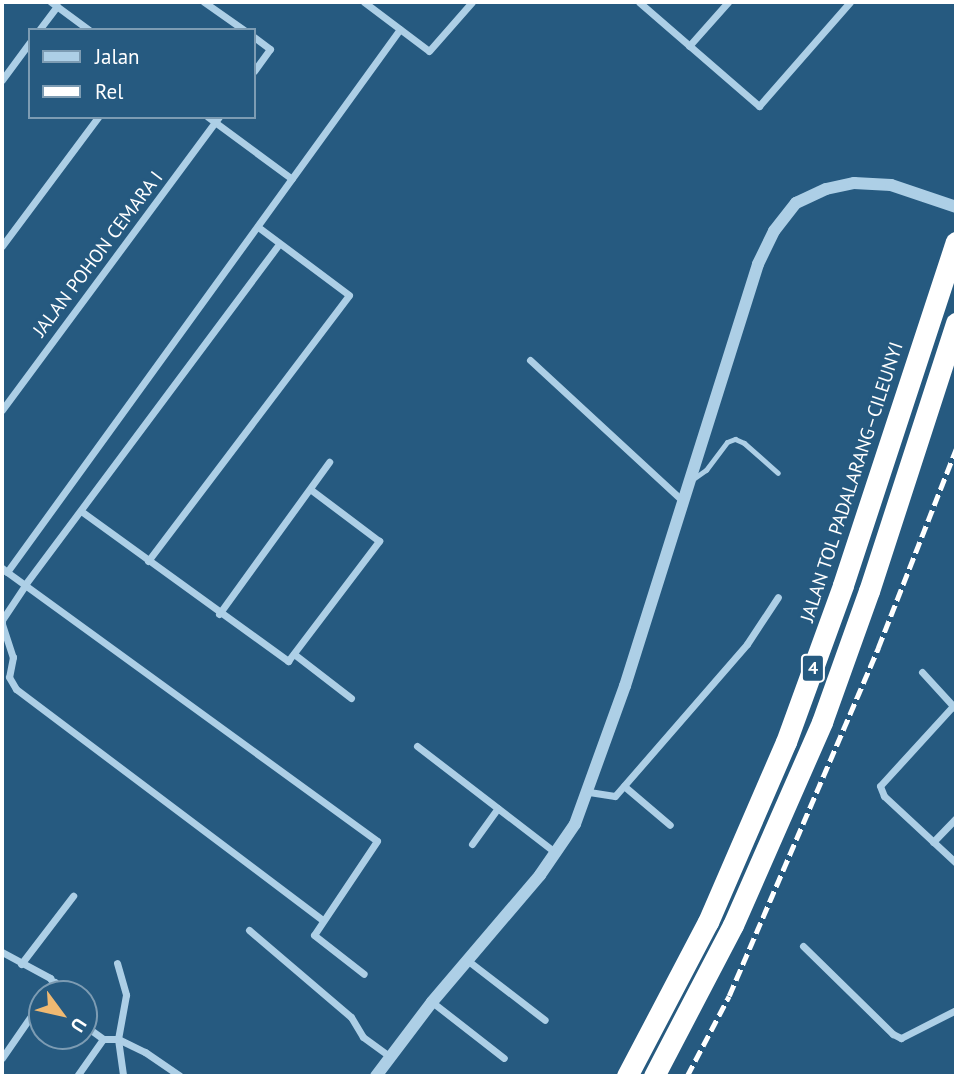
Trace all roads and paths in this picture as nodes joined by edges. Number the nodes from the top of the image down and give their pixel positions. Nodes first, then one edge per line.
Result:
1 (204, 2) edge
2 (364, 2) edge
3 (472, 2) edge
4 (639, 2) edge
5 (728, 2) edge
6 (850, 2) edge
7 (54, 4) edge
8 (40, 28) edge
9 (86, 28) edge
10 (241, 28) edge
11 (400, 29) junction
12 (256, 38) edge
13 (28, 45) edge
14 (689, 46) junction
15 (256, 68) edge
16 (2, 80) edge
17 (97, 119) edge
18 (214, 119) edge
19 (292, 179) junction
20 (956, 207) edge
21 (258, 227) junction
22 (956, 242) edge
23 (279, 244) junction
24 (2, 246) edge
25 (956, 323) edge
26 (530, 360) dead end
27 (2, 410) edge
28 (328, 462) dead end
29 (778, 473) dead end
30 (691, 480) junction
31 (310, 489) junction
32 (684, 502) junction
33 (80, 511) junction
34 (148, 561) junction
35 (4, 570) edge
36 (26, 584) junction
37 (778, 597) dead end
38 (219, 614) junction
39 (294, 654) junction
40 (922, 672) dead end
41 (351, 698) dead end
42 (955, 707) edge
43 (416, 746) dead end
44 (624, 786) junction
45 (589, 792) junction
46 (498, 808) junction
47 (956, 818) edge
48 (670, 825) dead end
49 (933, 842) junction
50 (472, 844) dead end
51 (556, 853) junction
52 (956, 863) edge
53 (73, 896) dead end
54 (323, 920) junction
55 (250, 930) dead end
56 (803, 946) dead end
57 (2, 952) edge
58 (467, 959) junction
59 (117, 963) dead end
60 (21, 964) junction
61 (364, 974) dead end
62 (50, 980) edge
63 (432, 1002) junction
64 (956, 1010) edge
65 (28, 1020) edge
66 (545, 1020) dead end
67 (98, 1035) edge
68 (103, 1039) junction
69 (118, 1039) junction
70 (391, 1057) junction
71 (2, 1058) edge
72 (504, 1058) dead end
73 (77, 1076) edge
74 (122, 1076) edge
75 (180, 1076) edge
76 (376, 1076) edge
77 (626, 1076) edge
78 (654, 1076) edge

1 - 10 street
2 - 11 street
3 - 11 street
4 - 14 street
5 - 14 street
6 - 14 street
7 - 8 street
7 - 9 street
11 - 19 street
12 - 15 street
13 - 16 street
17 - 24 street
18 - 19 street
18 - 27 street, JALAN POHON CEMARA I
19 - 21 street
20 - 30 street
21 - 23 street
21 - 35 street
22 - 77 highway, JALAN TOL PADALARANG–CILEUNYI / 4
23 - 33 street
23 - 34 street
25 - 78 highway, 4
26 - 32 street
28 - 31 street
29 - 30 lane
30 - 32 street
31 - 38 street
31 - 39 street
32 - 45 street
33 - 34 street
33 - 36 street
34 - 38 street
35 - 36 street
36 - 54 street
36 - 54 street
37 - 44 street
38 - 39 street
39 - 41 street
40 - 42 street
42 - 49 street
43 - 46 street
44 - 45 street
44 - 48 street
45 - 51 street
46 - 50 street
46 - 51 street
47 - 49 street
49 - 52 street
51 - 58 street
53 - 60 street
54 - 61 street
55 - 70 street
56 - 64 street
57 - 60 street
58 - 63 street
58 - 66 street
59 - 69 street
60 - 62 street
63 - 70 street
63 - 72 street
65 - 71 street
67 - 68 street
68 - 69 street
68 - 73 street
69 - 74 street
69 - 75 street
70 - 76 street

